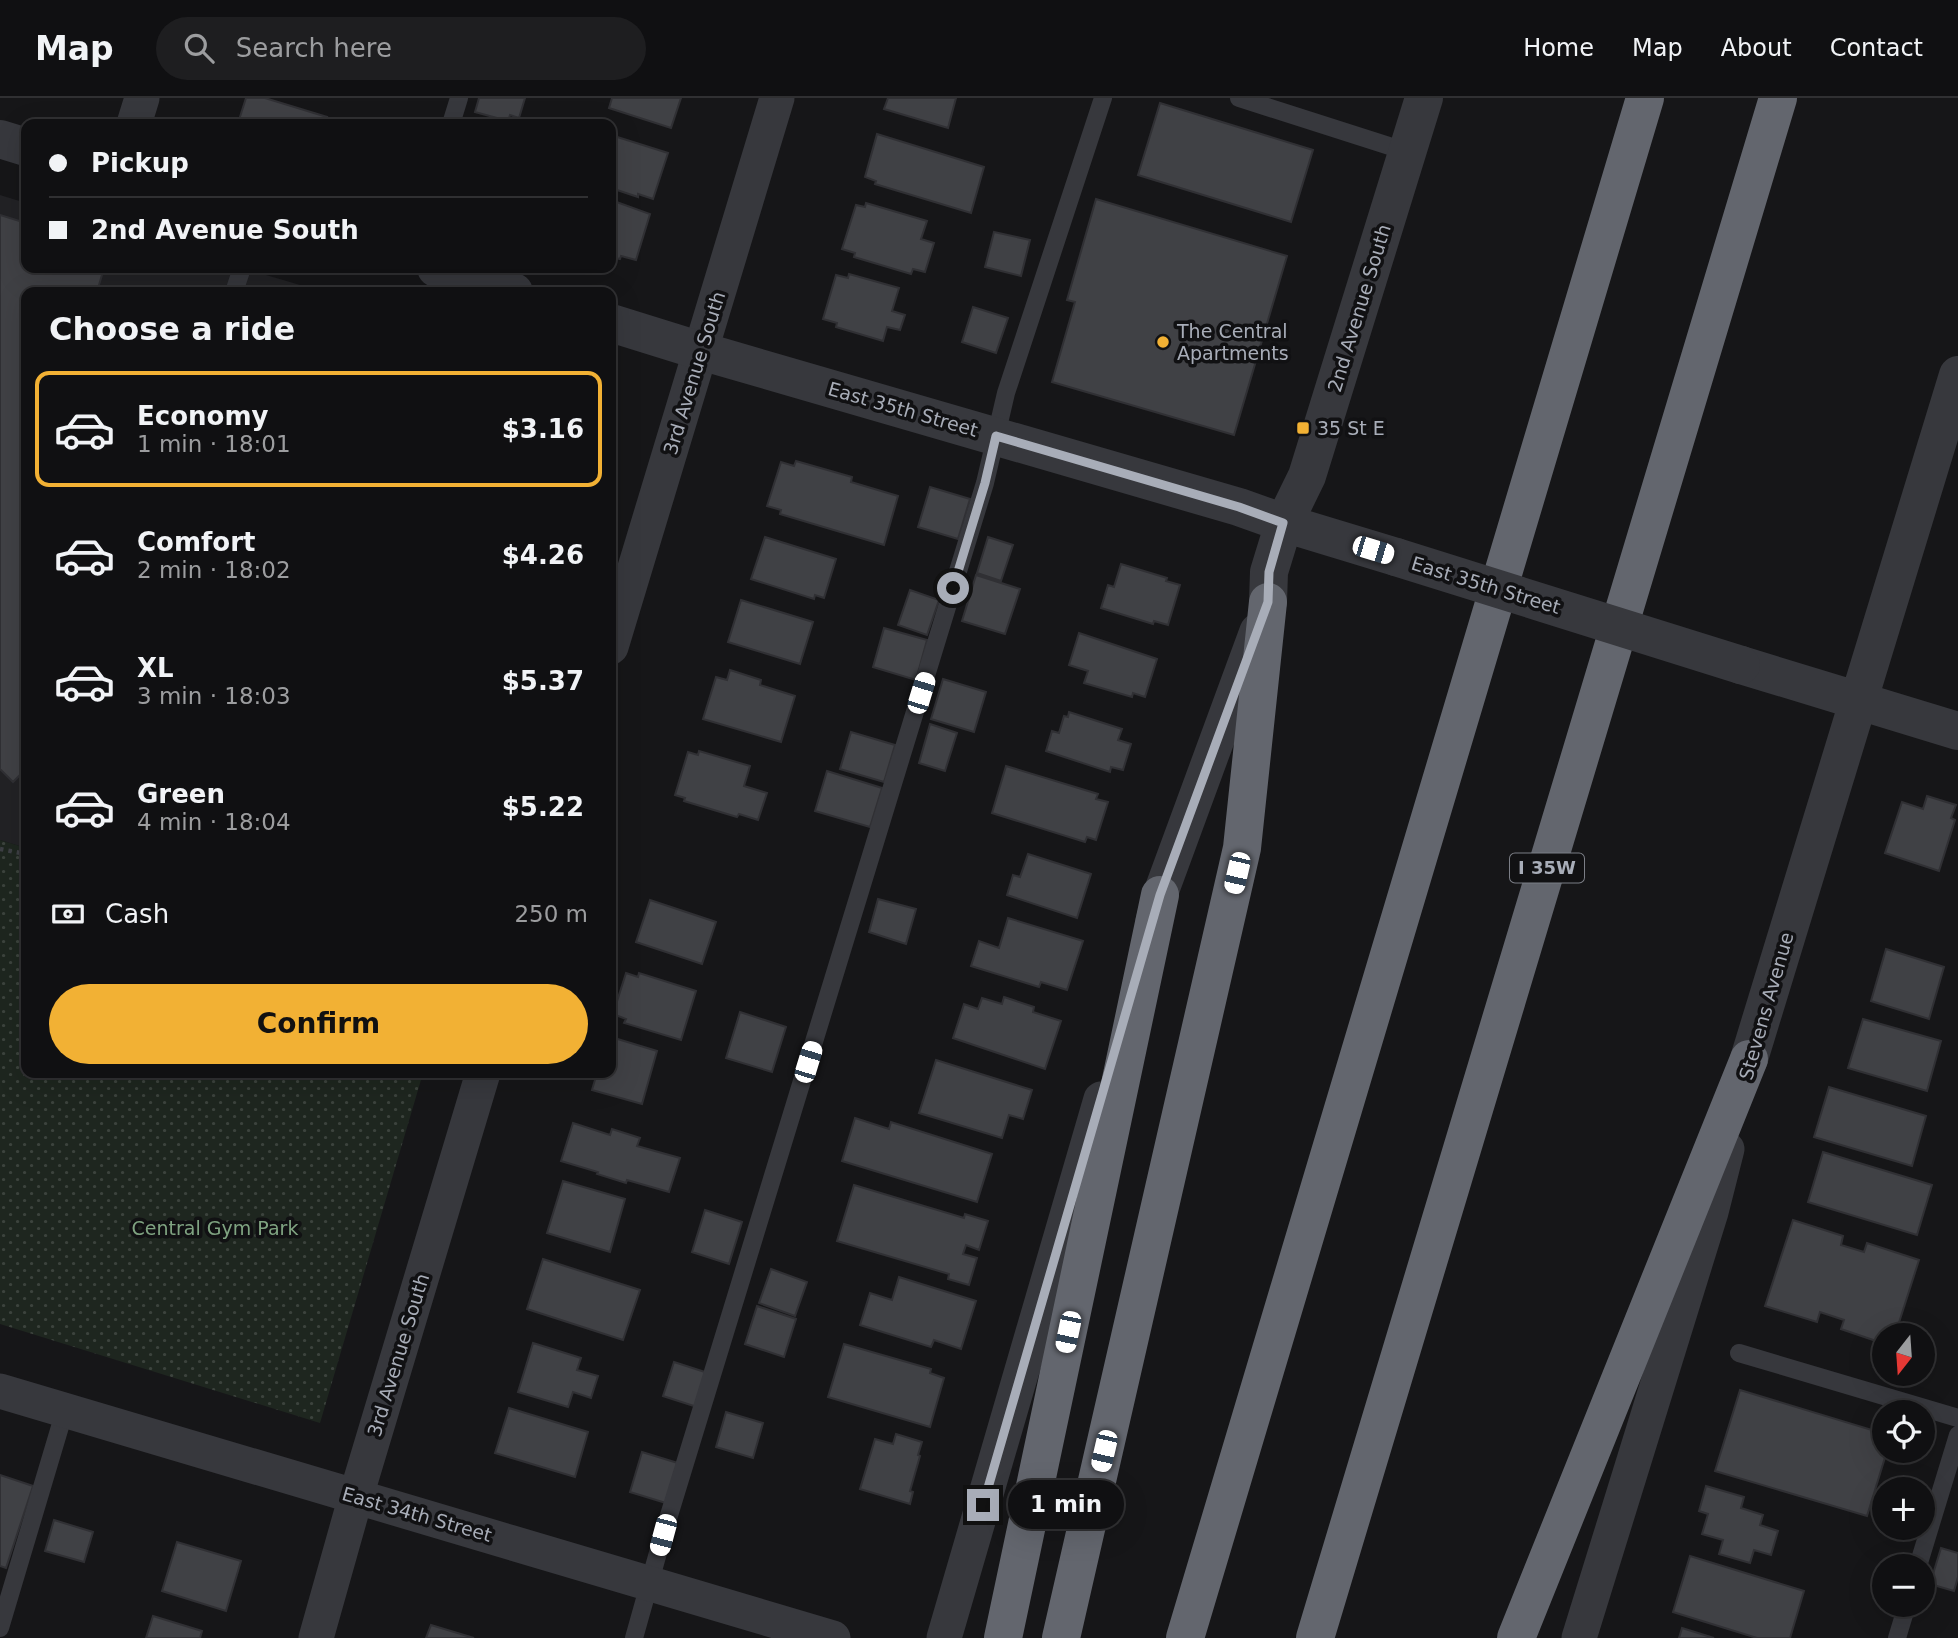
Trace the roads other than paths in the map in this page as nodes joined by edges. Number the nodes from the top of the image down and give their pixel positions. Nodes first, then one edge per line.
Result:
1 (142, 98) edge
2 (459, 98) edge
3 (777, 98) edge
4 (1103, 98) edge
5 (1240, 98) edge
6 (1424, 98) edge
7 (1644, 98) edge
8 (1778, 98) edge
9 (136, 119) edge
10 (453, 119) edge
11 (0, 139) edge
12 (21, 145) edge
13 (1408, 152) junction
14 (452, 273) edge
15 (498, 287) edge
16 (616, 325) edge
17 (701, 351) junction
18 (1958, 375) edge
19 (996, 436) junction
20 (1283, 523) junction
21 (1268, 602) junction
22 (616, 628) edge
23 (1858, 702) junction
24 (1958, 731) edge
25 (1160, 895) junction
26 (1749, 1059) junction
27 (481, 1078) edge
28 (1739, 1353) dead end
29 (0, 1391) edge
30 (65, 1410) junction
31 (1958, 1418) edge
32 (1958, 1435) edge
33 (355, 1496) junction
34 (1922, 1554) edge
35 (650, 1583) junction
36 (1903, 1617) edge
37 (0, 1628) edge
38 (316, 1638) edge
39 (634, 1638) edge
40 (833, 1638) edge
41 (944, 1638) edge
42 (1003, 1638) edge
43 (1061, 1638) edge
44 (1185, 1638) edge
45 (1315, 1638) edge
46 (1516, 1638) edge
47 (1579, 1638) edge
48 (1897, 1638) edge

1 - 9 street
2 - 10 lane
3 - 17 street, 3rd Avenue South
4 - 19 lane
5 - 13 lane
6 - 13 street, 2nd Avenue South
7 - 44 highway
8 - 45 highway, I 35W
11 - 12 street
13 - 20 street, 2nd Avenue South
14 - 15 street
16 - 17 street, East 35th Street
17 - 19 street, East 35th Street
17 - 22 street, 3rd Avenue South
18 - 23 street, Stevens Avenue
19 - 20 street, East 35th Street
19 - 35 lane
20 - 21 street, 2nd Avenue South
20 - 23 street, East 35th Street, bridge
21 - 25 street, 2nd Avenue South
21 - 43 highway
23 - 24 street, East 35th Street
23 - 26 street, Stevens Avenue
25 - 41 street, 2nd Avenue South
25 - 42 highway
26 - 46 highway
26 - 47 street, Stevens Avenue
27 - 33 street, 3rd Avenue South
28 - 31 lane
29 - 30 street, East 34th Street
30 - 33 street, East 34th Street
30 - 37 lane
32 - 34 lane
33 - 35 street, East 34th Street
33 - 38 street, 3rd Avenue South
35 - 39 lane
35 - 40 street, East 34th Street
36 - 48 lane

